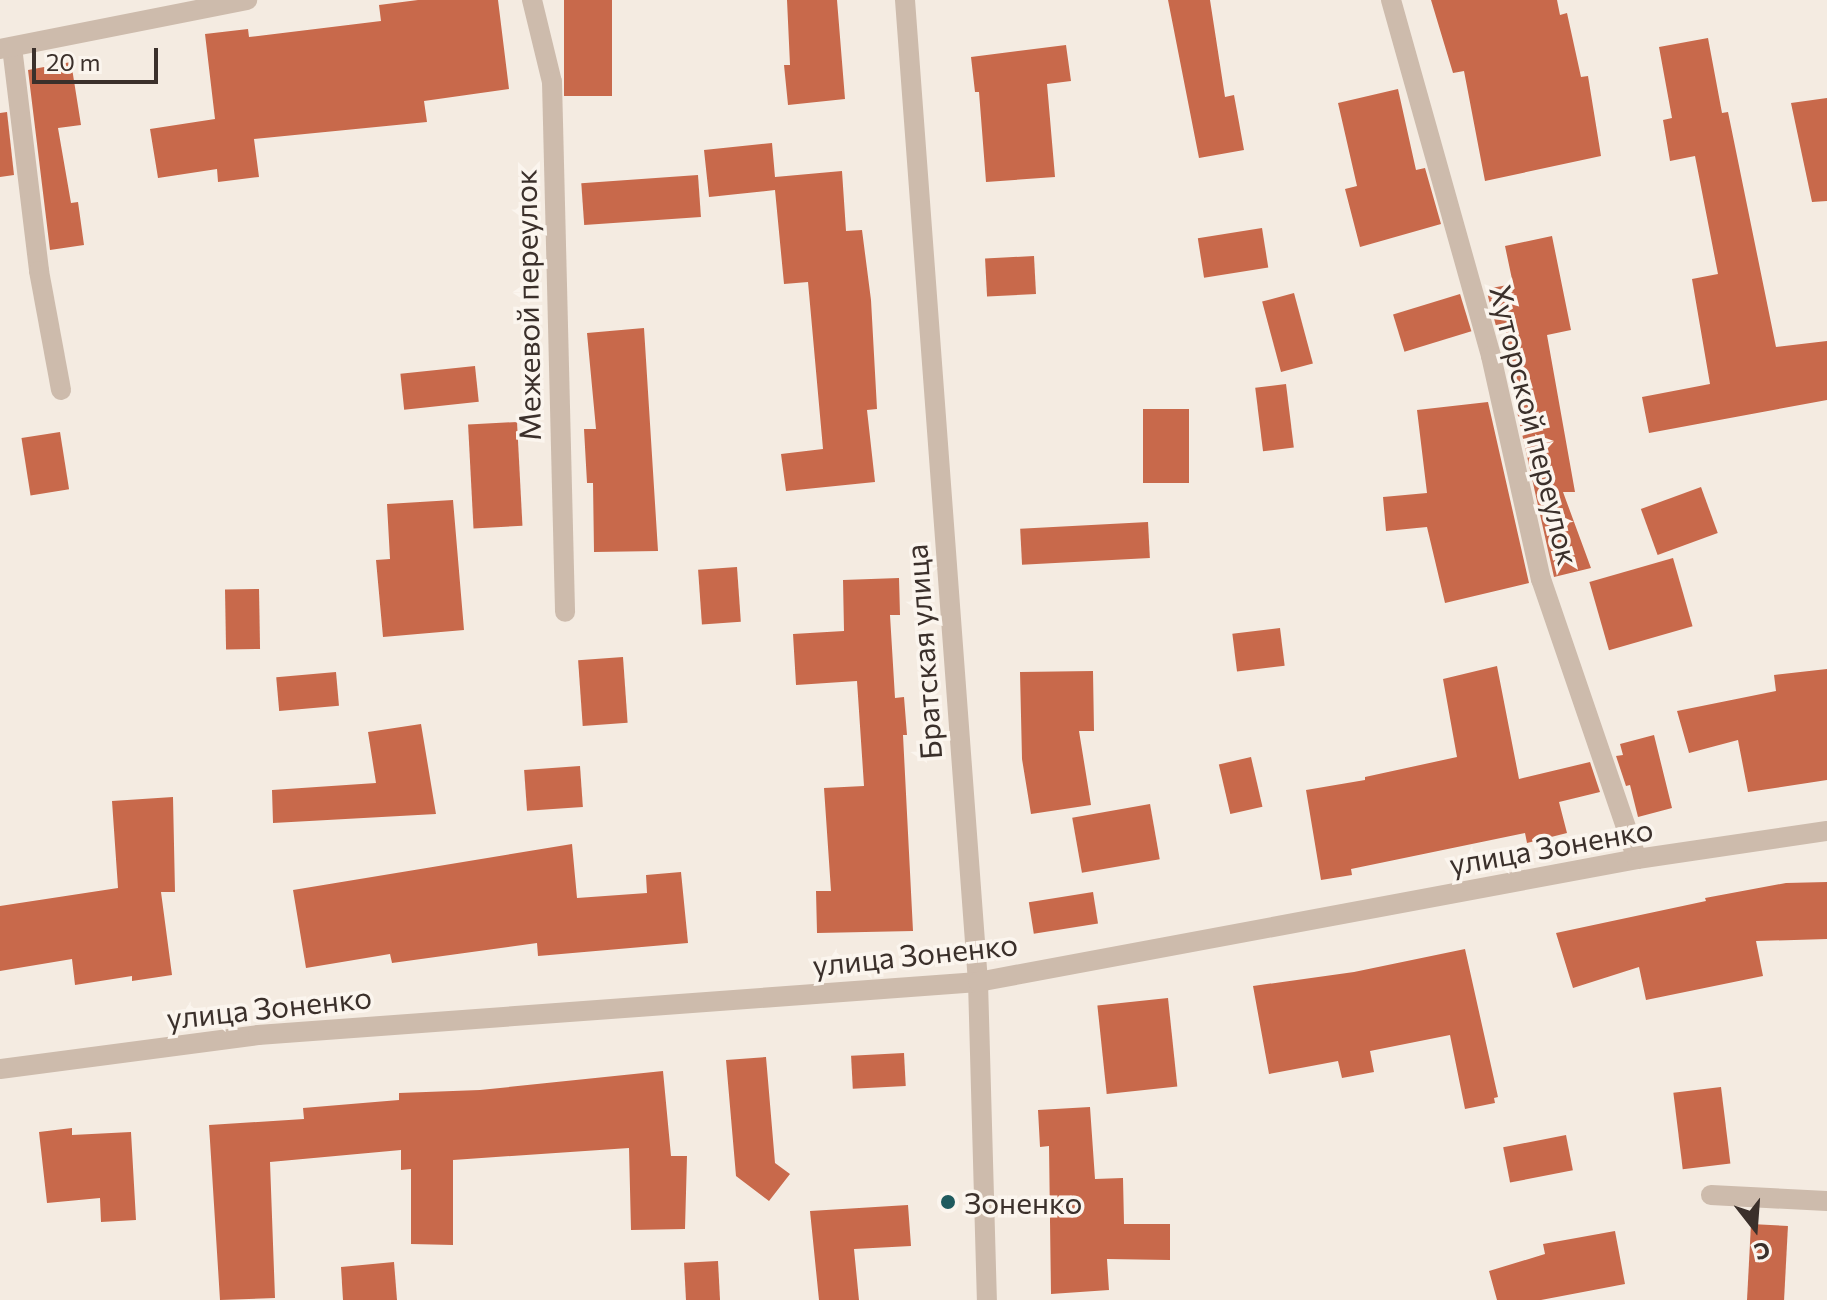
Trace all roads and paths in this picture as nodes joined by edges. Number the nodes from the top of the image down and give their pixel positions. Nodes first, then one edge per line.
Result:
1 (247, 0) edge
2 (532, 0) edge
3 (905, 0) edge
4 (1391, 0) edge
5 (6, 48) edge
6 (61, 390) dead end
7 (565, 612) dead end
8 (1827, 831) edge
9 (1637, 859) junction
10 (978, 982) junction
11 (0, 1069) edge
12 (1711, 1195) dead end
13 (1827, 1201) edge
14 (987, 1300) edge

1 - 5 street
2 - 7 street, Межевой переулок
3 - 10 street, Братская улица
4 - 9 street, Хуторской переулок
5 - 6 street
8 - 9 street, улица Зоненко
9 - 10 street, улица Зоненко
10 - 11 street, улица Зоненко
10 - 14 street, Братская улица
12 - 13 street

